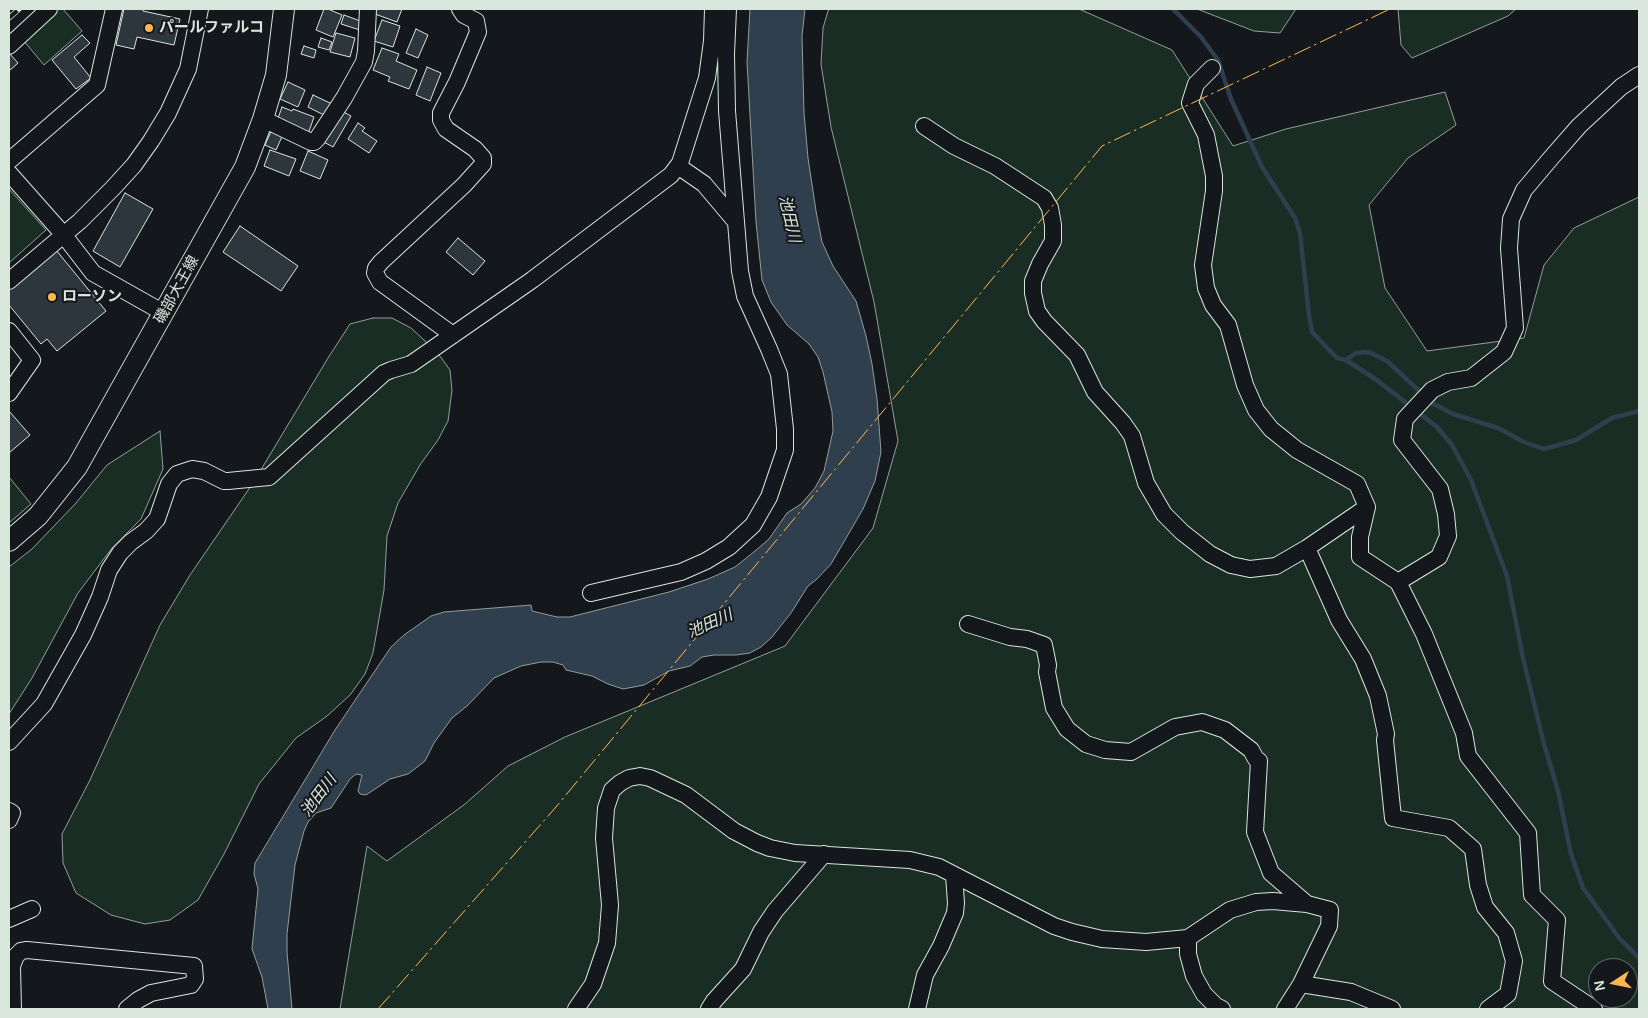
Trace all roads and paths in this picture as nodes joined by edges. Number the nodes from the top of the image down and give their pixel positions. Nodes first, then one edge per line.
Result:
1 (49, 9) edge
2 (114, 9) edge
3 (200, 9) edge
4 (284, 9) edge
5 (368, 9) edge
6 (460, 9) edge
7 (713, 9) edge
8 (728, 9) edge
9 (9, 46) edge
10 (1212, 68) dead end
11 (1639, 75) edge
12 (263, 119) junction
13 (924, 126) dead end
14 (9, 161) edge
15 (678, 166) junction
16 (9, 174) edge
17 (736, 222) junction
18 (63, 234) junction
19 (9, 281) edge
20 (164, 313) junction
21 (9, 331) edge
22 (453, 335) junction
23 (9, 393) edge
24 (1367, 507) junction
25 (9, 541) edge
26 (1307, 548) junction
27 (1398, 582) junction
28 (591, 593) dead end
29 (968, 624) dead end
30 (9, 742) edge
31 (9, 811) edge
32 (9, 820) edge
33 (824, 854) junction
34 (954, 875) junction
35 (1306, 904) junction
36 (32, 908) dead end
37 (9, 919) edge
38 (1188, 938) junction
39 (1301, 984) junction
40 (13, 1009) edge
41 (127, 1009) edge
42 (576, 1009) edge
43 (709, 1009) edge
44 (917, 1009) edge
45 (1222, 1009) edge
46 (1285, 1009) edge
47 (1392, 1009) edge
48 (1488, 1009) edge
49 (1594, 1009) edge

1 - 9 street
2 - 14 street
3 - 18 street
4 - 12 main road, 磯部大王線
5 - 12 street
6 - 22 street
7 - 15 street
8 - 17 street
10 - 24 street
11 - 27 street
12 - 20 main road, 磯部大王線
13 - 26 street
15 - 17 street
15 - 22 street
16 - 18 street
17 - 28 street
18 - 19 street
18 - 20 street
20 - 25 main road, 磯部大王線
21 - 23 street
22 - 30 street
24 - 26 street
24 - 27 street
26 - 48 street
27 - 49 street
29 - 35 street
31 - 32 street
33 - 34 street
33 - 42 street
33 - 43 street
34 - 38 street
34 - 44 street
35 - 38 street
35 - 39 street
36 - 37 street
38 - 45 street
39 - 46 street
39 - 47 street
40 - 41 street

